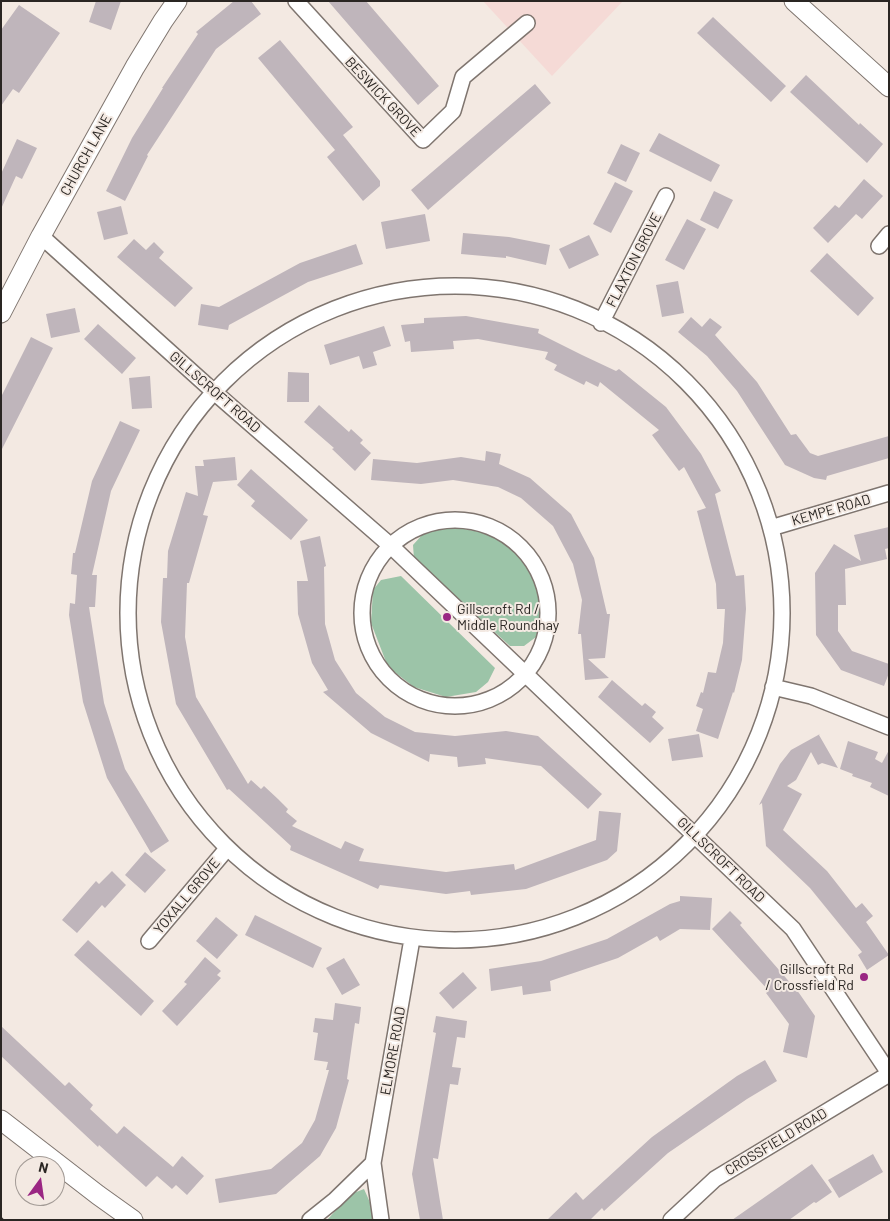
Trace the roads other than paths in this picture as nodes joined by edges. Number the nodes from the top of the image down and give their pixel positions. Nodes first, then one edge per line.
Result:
1 (177, 1) edge
2 (296, 1) edge
3 (795, 2) edge
4 (527, 23) dead end
5 (889, 87) edge
6 (666, 196) dead end
7 (889, 234) edge
8 (41, 236) junction
9 (878, 246) dead end
10 (1, 312) edge
11 (601, 324) junction
12 (213, 391) junction
13 (889, 493) edge
14 (774, 527) junction
15 (391, 546) junction
16 (522, 672) junction
17 (773, 687) junction
18 (889, 727) edge
19 (694, 834) junction
20 (225, 851) junction
21 (412, 938) junction
22 (149, 941) dead end
23 (889, 1073) edge
24 (1, 1120) edge
25 (373, 1162) junction
26 (133, 1220) edge
27 (310, 1220) edge
28 (381, 1220) edge
29 (671, 1220) edge

1 - 8 street, CHURCH LANE
2 - 4 street, BESWICK GROVE
3 - 5 street
6 - 11 street, FLAXTON GROVE
7 - 9 street
8 - 10 street, CHURCH LANE
8 - 12 street, GILLSCROFT ROAD
11 - 12 street
11 - 14 street
12 - 15 street, GILLSCROFT ROAD
12 - 20 street
13 - 14 street, KEMPE ROAD
14 - 17 street
15 - 16 street, GILLSCROFT ROAD
15 - 16 street
15 - 16 street
16 - 19 street, GILLSCROFT ROAD
17 - 18 street
17 - 19 street
19 - 21 street
19 - 23 street, GILLSCROFT ROAD
20 - 21 street
20 - 22 street, YOXALL GROVE
21 - 25 street, ELMORE ROAD
23 - 29 street, CROSSFIELD ROAD
24 - 26 street
25 - 27 street
25 - 28 street, ELMORE ROAD

